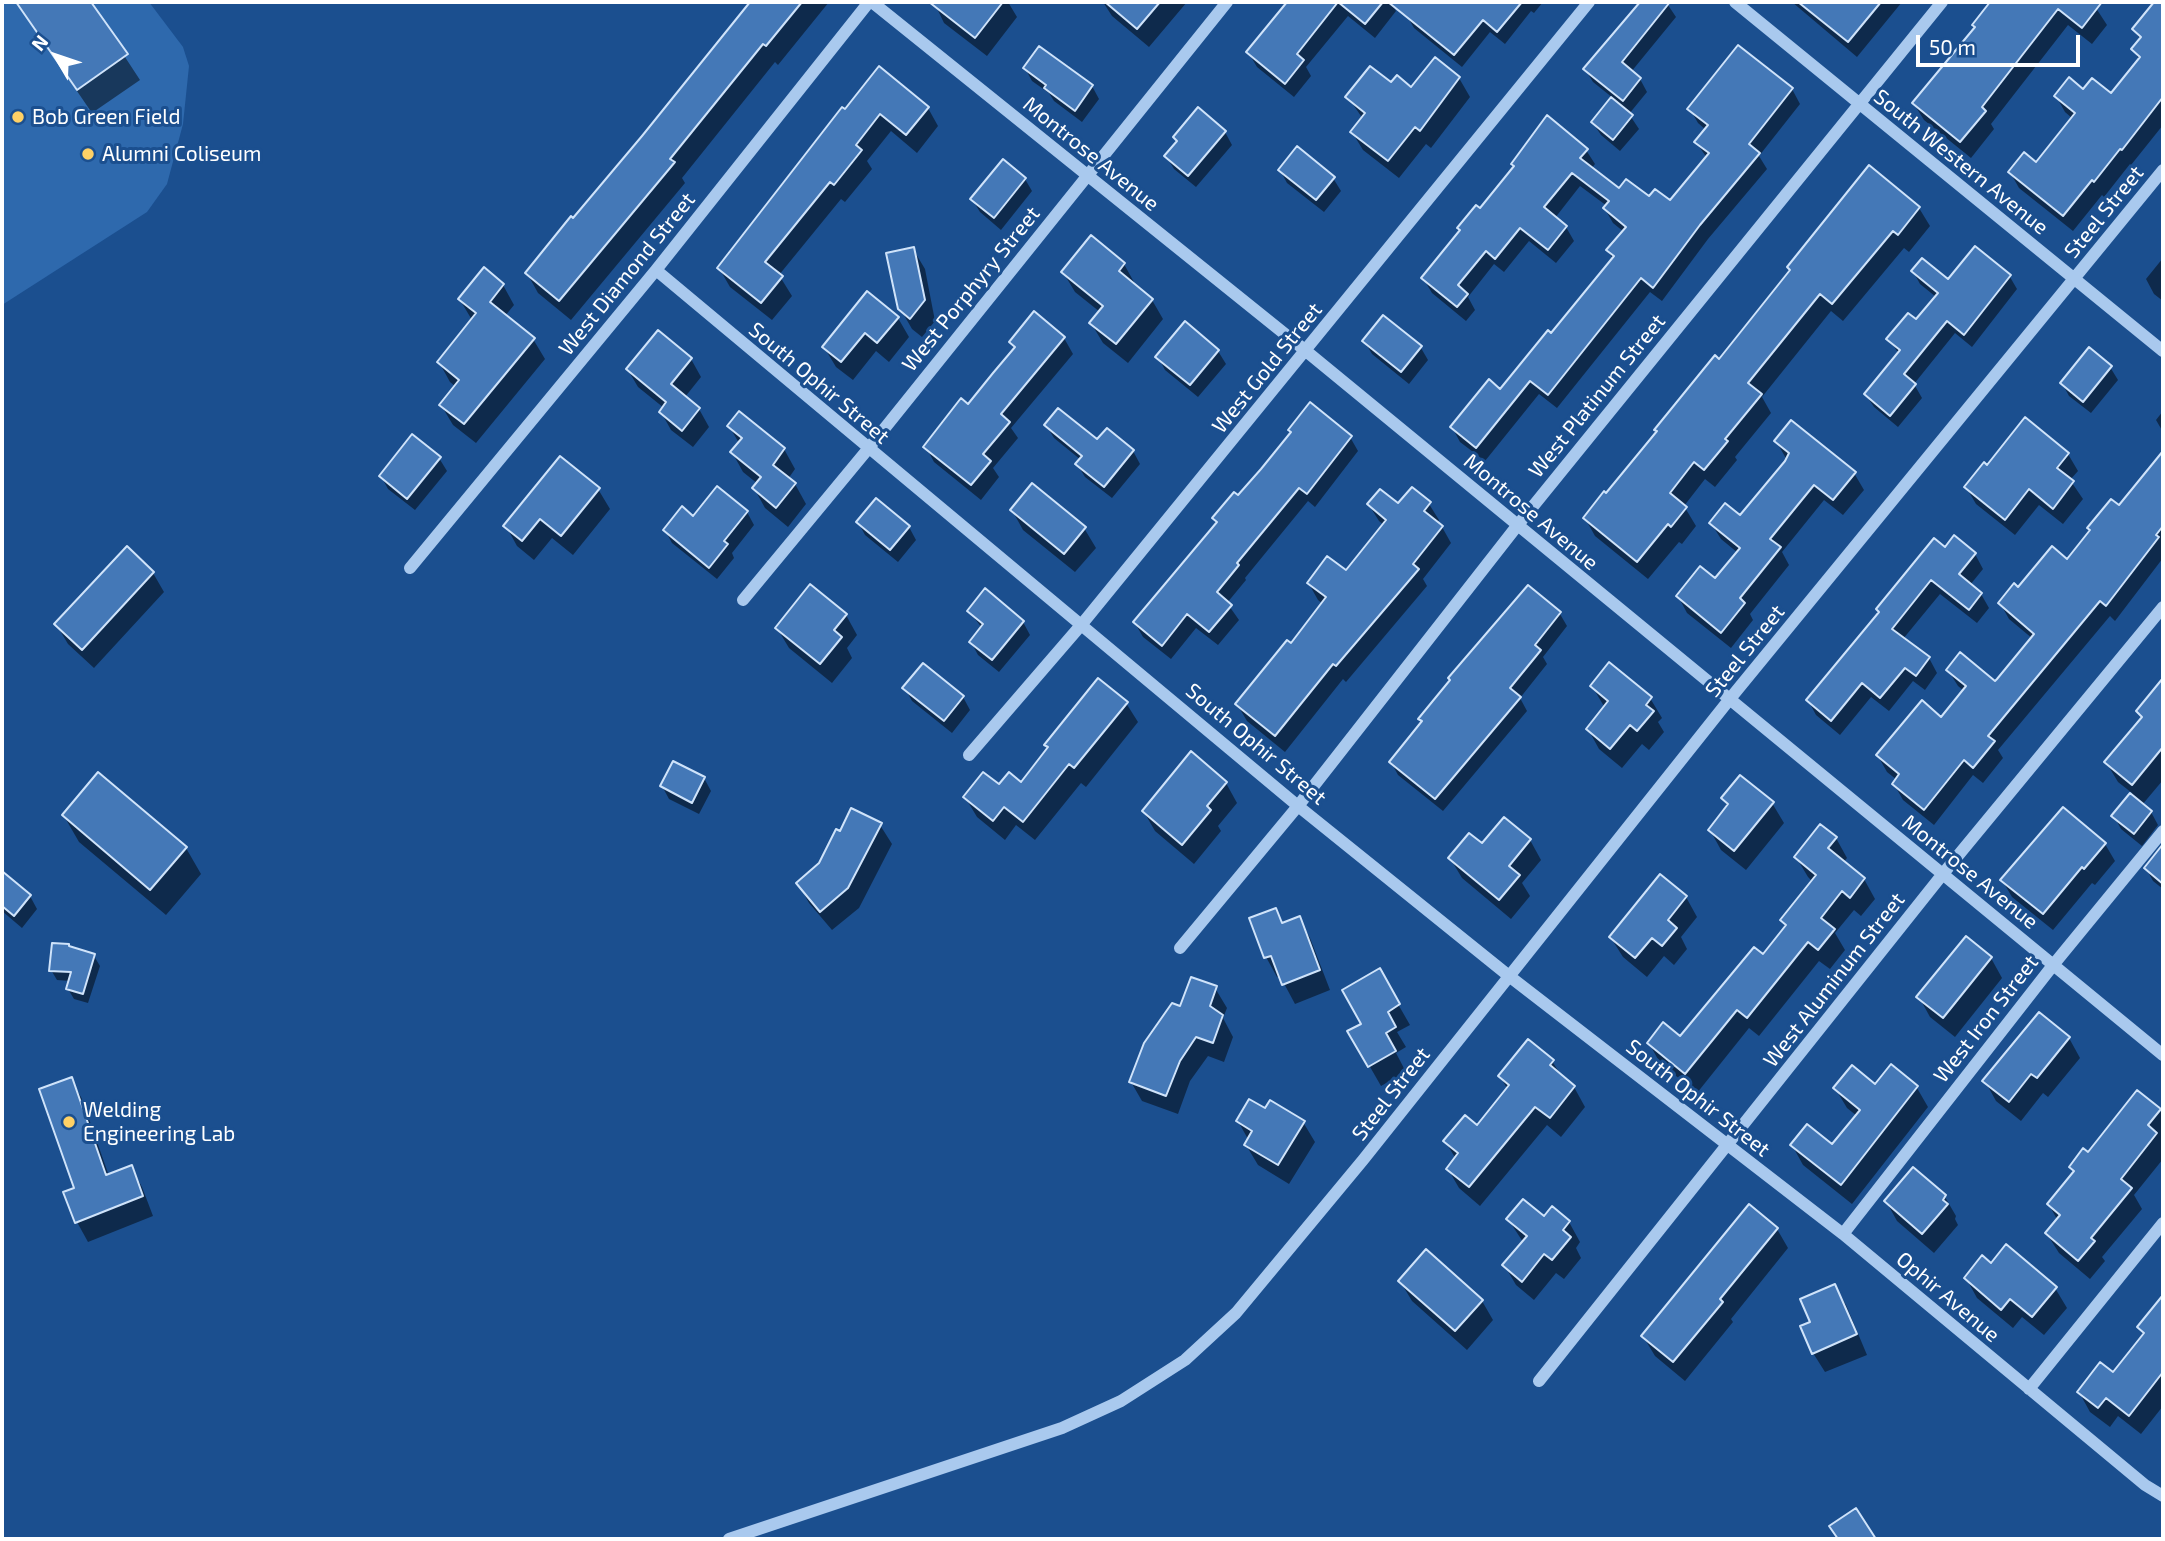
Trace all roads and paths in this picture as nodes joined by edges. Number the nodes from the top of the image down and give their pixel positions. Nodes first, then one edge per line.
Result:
1 (871, 2) edge
2 (1227, 2) edge
3 (1589, 2) edge
4 (1735, 2) edge
5 (1942, 2) edge
6 (1860, 104) junction
7 (2163, 170) edge
8 (1086, 176) junction
9 (656, 270) junction
10 (2074, 279) junction
11 (1306, 351) junction
12 (2163, 351) edge
13 (868, 449) junction
14 (1517, 526) junction
15 (411, 568) dead end
16 (743, 600) dead end
17 (2163, 607) edge
18 (1082, 624) junction
19 (1729, 700) junction
20 (969, 755) dead end
21 (1298, 806) junction
22 (2163, 831) edge
23 (1942, 875) junction
24 (1180, 948) dead end
25 (2054, 964) junction
26 (1509, 976) junction
27 (2163, 1055) edge
28 (1728, 1146) junction
29 (2163, 1223) edge
30 (1843, 1234) junction
31 (1539, 1381) dead end
32 (2029, 1389) junction
33 (2163, 1496) edge
34 (729, 1539) edge

1 - 8 street, Montrose Avenue
1 - 9 street, West Diamond Street
2 - 8 street, West Porphyry Street
3 - 11 street, West Gold Street
4 - 6 street, South Western Avenue
5 - 6 street, West Platinum Street
6 - 10 street, South Western Avenue
6 - 14 street, West Platinum Street
7 - 10 street, Steel Street
8 - 11 street, Montrose Avenue
8 - 13 street, West Porphyry Street
9 - 13 street, South Ophir Street
9 - 15 street, West Diamond Street
10 - 12 street, South Western Avenue
10 - 19 street, Steel Street
11 - 14 street, Montrose Avenue
11 - 18 street, West Gold Street
13 - 16 street, West Porphyry Street
13 - 18 street, South Ophir Street
14 - 19 street, Montrose Avenue
14 - 21 street, West Platinum Street
17 - 23 street, West Aluminum Street
18 - 20 street, West Gold Street
18 - 21 street, South Ophir Street
19 - 23 street, Montrose Avenue
19 - 26 street, Steel Street
21 - 24 street, West Platinum Street
21 - 26 street, South Ophir Street
22 - 25 street, West Iron Street
23 - 25 street, Montrose Avenue
23 - 28 street, West Aluminum Street
25 - 27 street, Montrose Avenue
25 - 30 street, West Iron Street
26 - 28 street, South Ophir Street
26 - 34 street, Steel Street
28 - 30 street, South Ophir Street
28 - 31 street, West Aluminum Street
29 - 32 street
30 - 32 street, Ophir Avenue
32 - 33 street, Ophir Avenue

